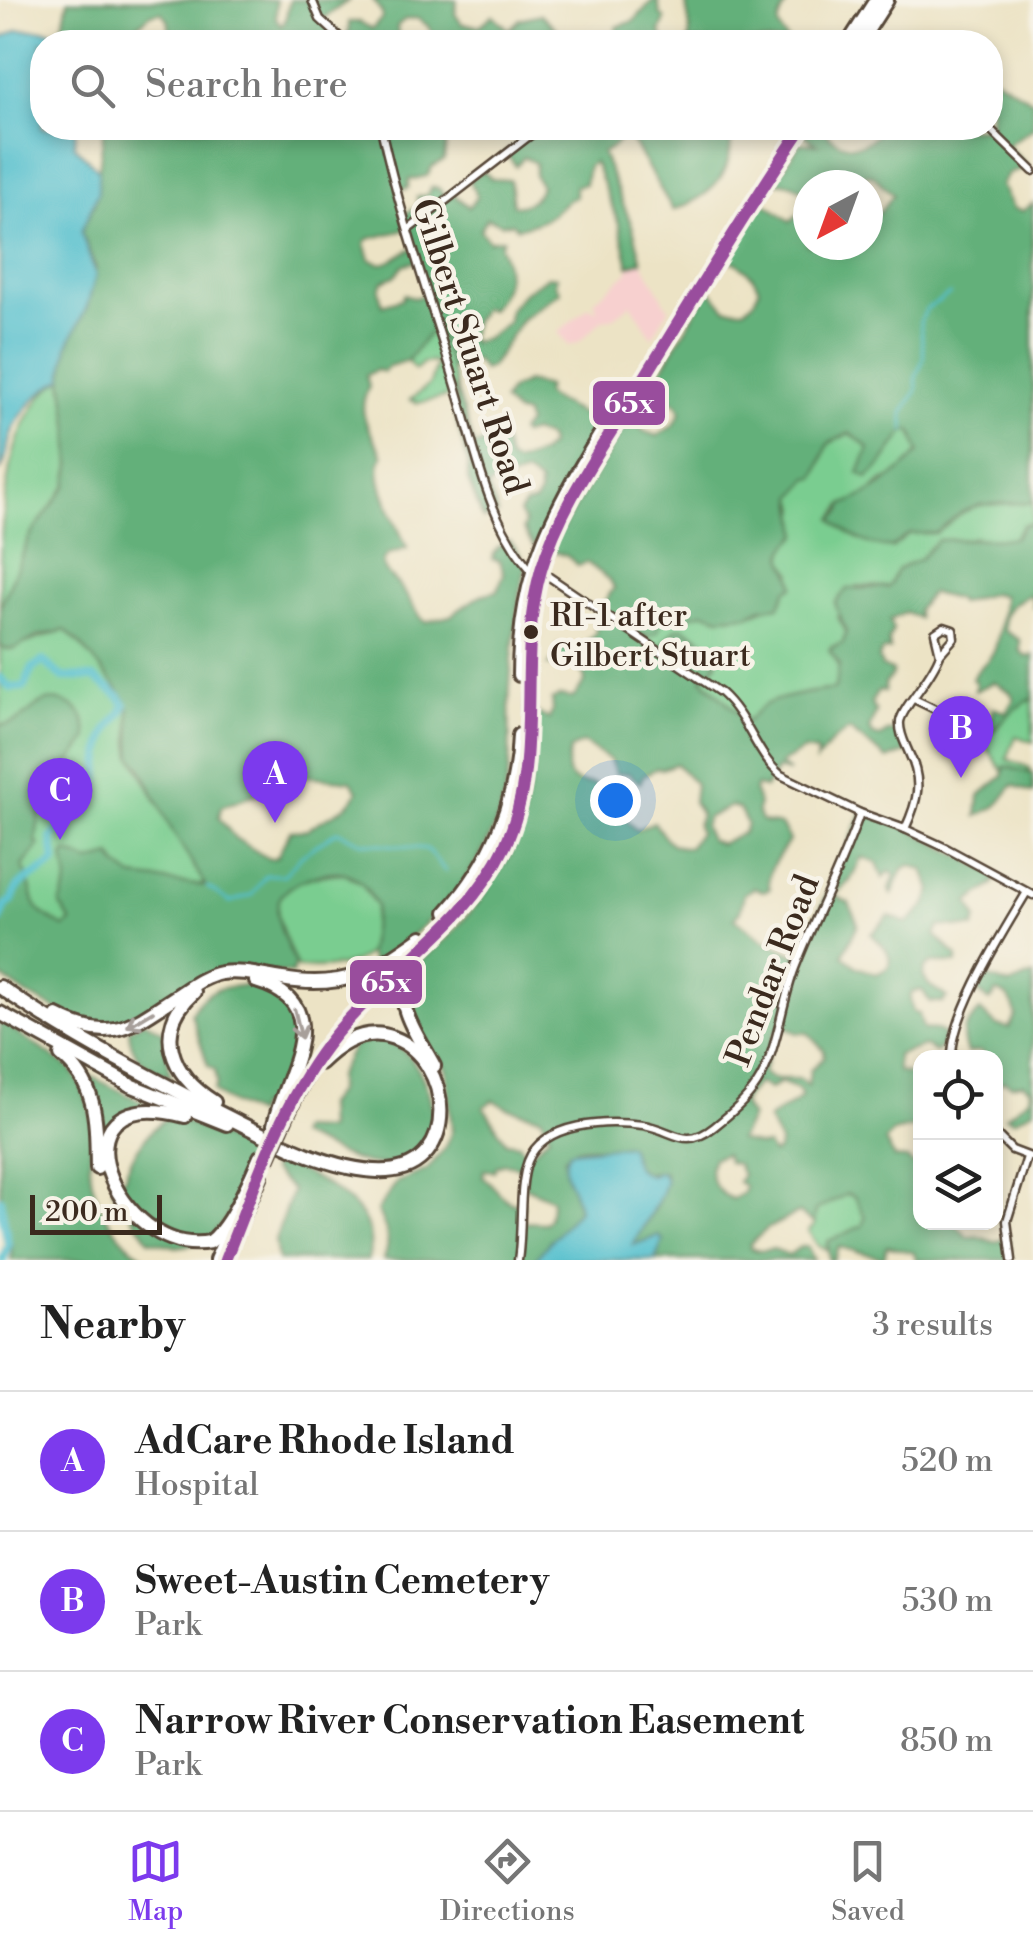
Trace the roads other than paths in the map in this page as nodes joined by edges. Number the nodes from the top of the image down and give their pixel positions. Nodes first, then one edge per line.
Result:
1 (312, 0) edge
2 (876, 0) edge
3 (887, 0) edge
4 (330, 30) edge
5 (857, 30) edge
6 (868, 30) edge
7 (384, 140) edge
8 (524, 140) edge
9 (784, 140) edge
10 (794, 140) edge
11 (1001, 140) edge
12 (1033, 171) edge
13 (408, 229) junction
14 (720, 240) junction
15 (651, 368) junction
16 (536, 571) junction
17 (940, 654) dead end
18 (914, 698) junction
19 (942, 713) dead end
20 (860, 813) junction
21 (906, 828) junction
22 (1030, 894) edge
23 (424, 940) junction
24 (0, 986) edge
25 (0, 1014) edge
26 (953, 1050) edge
27 (304, 1079) junction
28 (218, 1120) junction
29 (248, 1127) junction
30 (277, 1127) junction
31 (1002, 1140) edge
32 (264, 1158) junction
33 (1030, 1158) edge
34 (251, 1178) junction
35 (100, 1189) dead end
36 (118, 1216) dead end
37 (172, 1254) dead end
38 (216, 1260) edge
39 (225, 1260) edge
40 (518, 1260) edge
41 (1012, 1260) edge

1 - 4 street
2 - 5 highway
3 - 6 highway
7 - 13 street, Gilbert Stuart Road
8 - 13 street
9 - 14 highway
10 - 15 highway
11 - 12 street
13 - 16 street, Gilbert Stuart Road
14 - 15 highway
14 - 16 highway
15 - 16 highway
16 - 20 street
16 - 23 highway
17 - 18 street
18 - 19 street
18 - 21 street
20 - 21 street
20 - 40 street, Pendar Road
21 - 22 street
22 - 26 street
23 -> 24 highway
23 - 27 highway
23 - 28 highway
23 - 30 highway
24 - 29 highway
25 - 28 highway
25 - 35 highway
27 - 29 highway
27 - 30 highway
28 - 36 highway
29 -> 30 highway
30 - 32 highway
31 - 33 street
32 - 34 highway
32 - 39 highway
33 - 41 street
34 - 37 highway
34 - 38 highway

